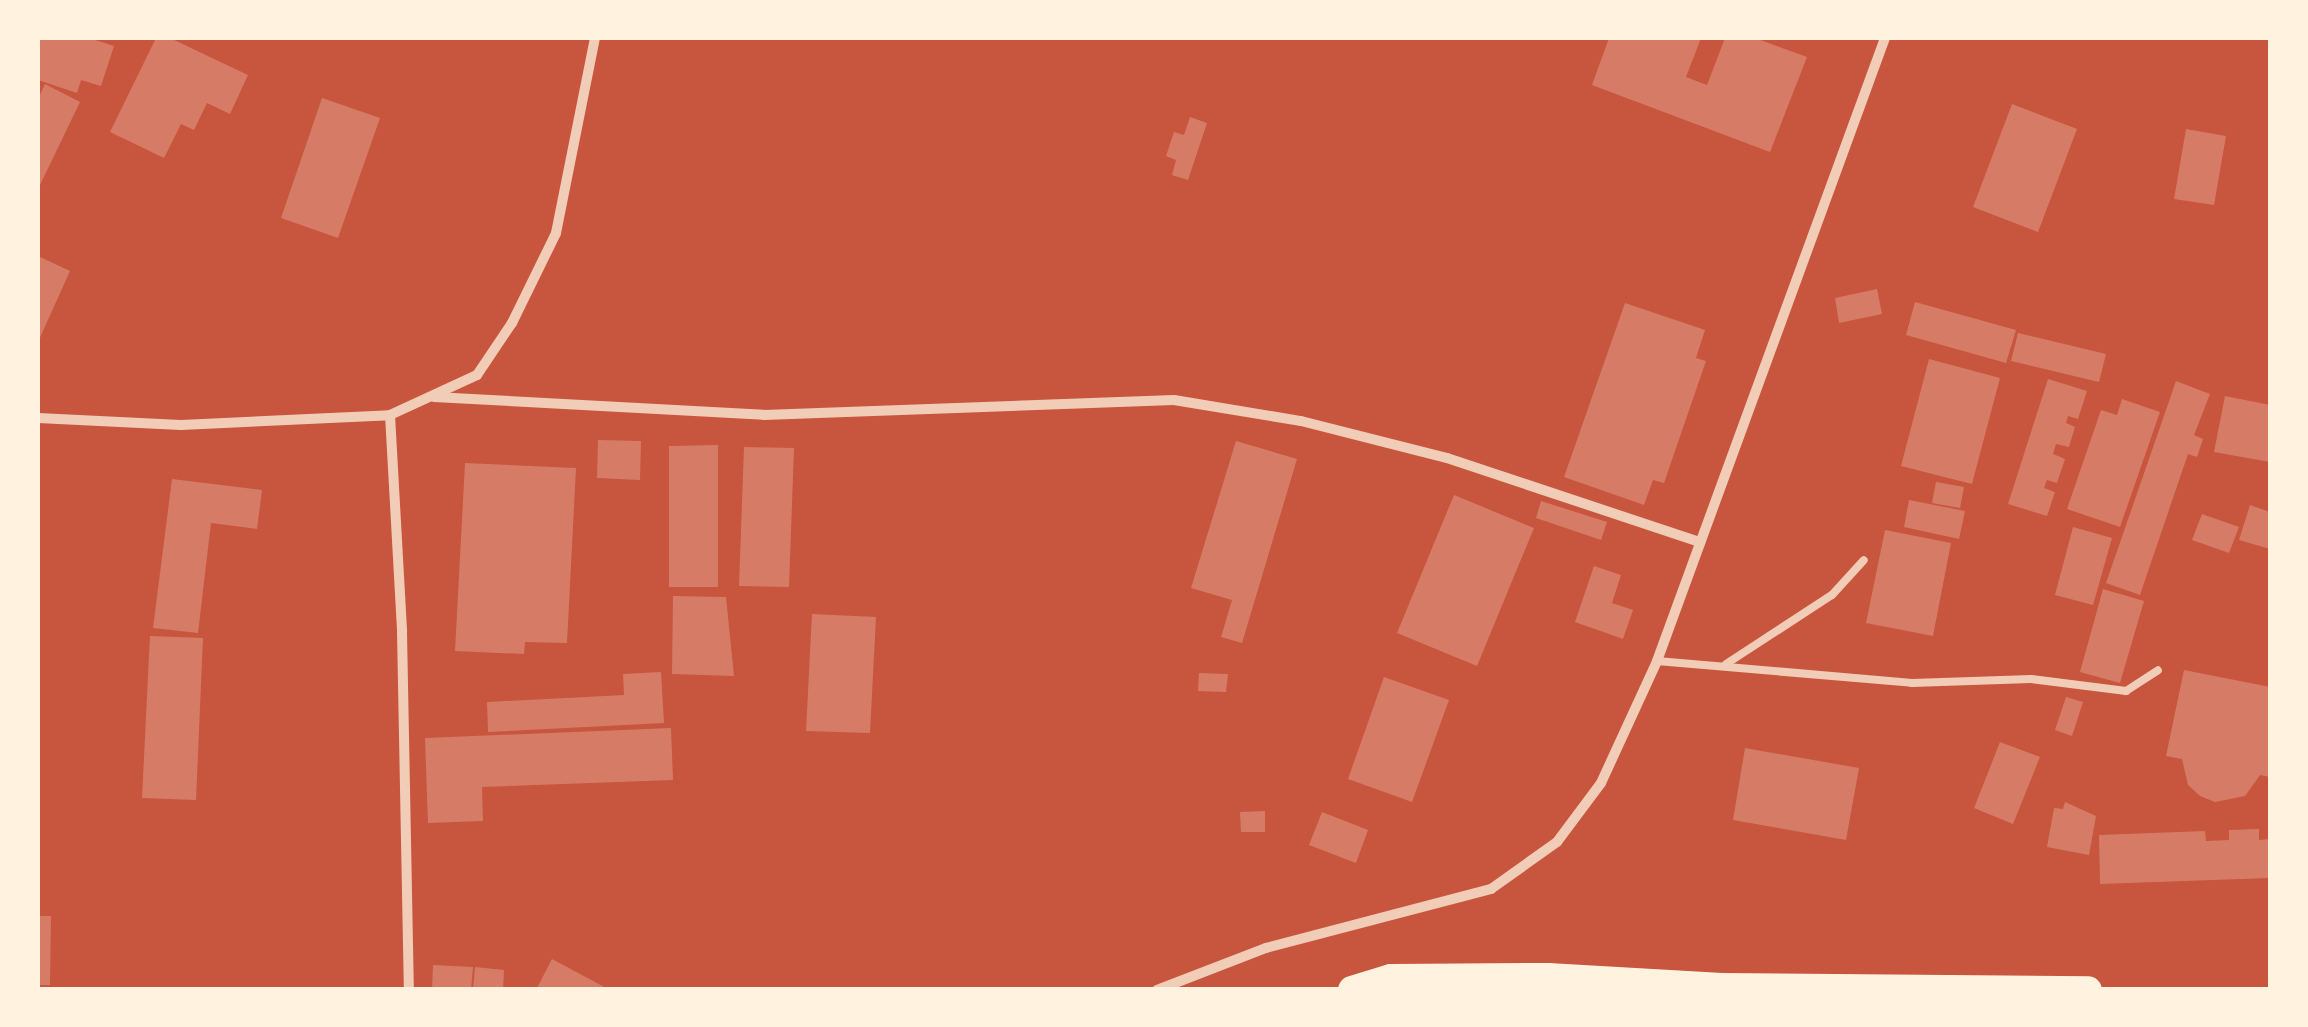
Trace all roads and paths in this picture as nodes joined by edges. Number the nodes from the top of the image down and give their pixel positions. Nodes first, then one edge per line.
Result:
1 (594, 38) edge
2 (1885, 38) edge
3 (434, 397) junction
4 (390, 415) junction
5 (38, 418) edge
6 (1700, 542) junction
7 (1864, 560) dead end
8 (1657, 660) junction
9 (1726, 664) junction
10 (2158, 670) dead end
11 (1974, 988) edge
12 (410, 990) edge
13 (1157, 990) edge
14 (1352, 990) edge
15 (2088, 990) edge

1 - 3 street
2 - 6 street
3 - 4 street
3 - 6 street
4 - 5 street
4 - 12 street
6 - 8 street
7 - 9 lane
8 - 9 lane
8 - 13 street
9 - 10 lane
11 - 14 highway
11 - 15 highway

